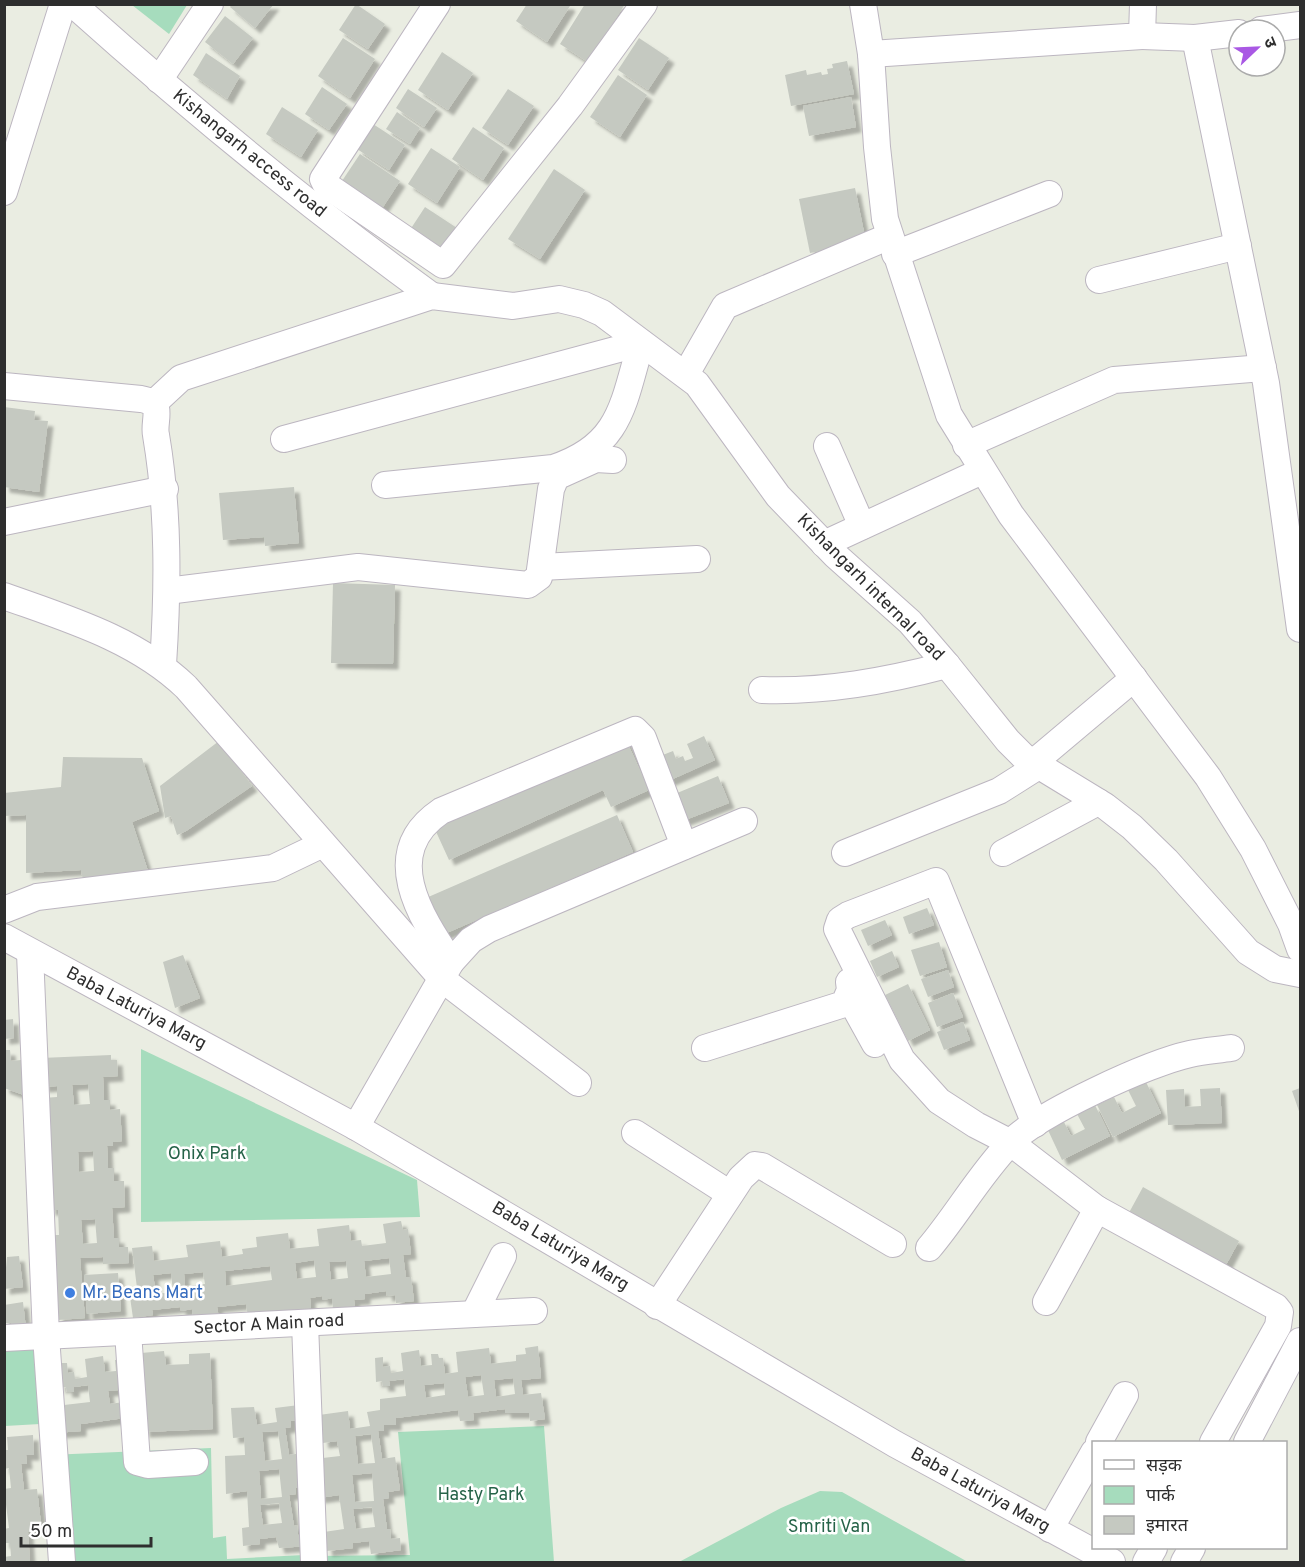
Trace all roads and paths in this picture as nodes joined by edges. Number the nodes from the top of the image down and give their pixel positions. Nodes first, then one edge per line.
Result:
1 (63, 4) edge
2 (73, 4) edge
3 (210, 4) edge
4 (437, 4) edge
5 (644, 4) edge
6 (863, 4) edge
7 (1143, 4) edge
8 (1227, 34) edge
9 (1142, 36) junction
10 (1195, 38) junction
11 (871, 54) junction
12 (159, 80) junction
13 (4, 192) edge
14 (1049, 194) dead end
15 (892, 245) junction
16 (1238, 246) junction
17 (1100, 280) dead end
18 (432, 296) junction
19 (641, 343) junction
20 (1263, 368) junction
21 (686, 374) junction
22 (4, 386) edge
23 (153, 404) junction
24 (284, 439) dead end
25 (966, 445) junction
26 (827, 446) dead end
27 (614, 460) dead end
28 (982, 471) junction
29 (385, 485) dead end
30 (165, 489) junction
31 (4, 522) edge
32 (862, 526) junction
33 (824, 544) junction
34 (698, 559) dead end
35 (541, 567) junction
36 (167, 591) junction
37 (4, 596) edge
38 (1300, 622) edge
39 (163, 665) junction
40 (948, 665) junction
41 (1134, 678) junction
42 (762, 690) dead end
43 (1035, 765) junction
44 (1098, 802) junction
45 (744, 821) dead end
46 (323, 844) junction
47 (684, 846) junction
48 (845, 853) dead end
49 (1004, 854) dead end
50 (4, 910) edge
51 (4, 937) edge
52 (830, 937) dead end
53 (1300, 949) edge
54 (30, 953) junction
55 (447, 971) junction
56 (1300, 974) edge
57 (849, 997) junction
58 (705, 1048) dead end
59 (1231, 1048) dead end
60 (578, 1083) dead end
61 (1035, 1124) junction
62 (356, 1127) junction
63 (635, 1133) dead end
64 (1007, 1148) junction
65 (730, 1194) junction
66 (1097, 1209) junction
67 (893, 1244) dead end
68 (929, 1248) dead end
69 (503, 1256) dead end
70 (1046, 1302) dead end
71 (657, 1306) junction
72 (534, 1311) dead end
73 (474, 1314) junction
74 (305, 1323) junction
75 (128, 1332) junction
76 (46, 1336) junction
77 (4, 1338) edge
78 (1300, 1341) edge
79 (1125, 1395) dead end
80 (1100, 1441) edge
81 (1214, 1441) edge
82 (1248, 1441) edge
83 (1092, 1456) edge
84 (195, 1462) dead end
85 (1050, 1529) junction
86 (1153, 1549) edge
87 (1191, 1549) edge
88 (62, 1563) edge
89 (314, 1563) edge
90 (1112, 1563) edge
91 (1146, 1563) edge
92 (1184, 1563) edge

1 - 13 street
2 - 12 street, Kishangarh access road
3 - 12 street
4 - 5 street
6 - 11 street
7 - 9 street
8 - 10 street
9 - 10 street
9 - 11 street
10 - 16 street
11 - 15 street
12 - 18 street, Kishangarh access road
14 - 15 street
15 - 21 street
15 - 25 street
16 - 17 street
16 - 20 street
18 - 19 street, Kishangarh internal road
18 - 23 street
19 - 21 street, Kishangarh internal road
19 - 24 street
19 - 29 street
20 - 25 street
20 - 38 street
21 - 33 street, Kishangarh internal road
22 - 23 street
23 - 30 street
25 - 28 street
26 - 32 street
27 - 35 street
28 - 32 street
28 - 41 street
30 - 31 street
30 - 36 street
32 - 33 street
33 - 40 street, Kishangarh internal road
34 - 35 street
35 - 36 street
36 - 39 street
37 - 39 street
39 - 46 street
40 - 42 street
40 - 43 street, Kishangarh internal road
41 - 43 street
41 - 53 street
43 - 44 street, Kishangarh internal road
43 - 48 street
44 - 49 street
44 - 56 street, Kishangarh internal road
45 - 47 street
46 - 50 street
46 - 55 street
47 - 55 street
47 - 55 street
51 - 54 street, Baba Laturiya Marg
52 - 57 street
54 - 62 street, Baba Laturiya Marg
54 - 76 street
55 - 60 street
55 - 62 street
57 - 58 street
57 - 64 street
59 - 61 street
61 - 64 street
61 - 64 street
62 - 71 street, Baba Laturiya Marg
63 - 65 street
64 - 66 street
64 - 68 street
65 - 67 street
65 - 71 street
66 - 70 street
66 - 81 street
69 - 73 street
71 - 85 street, Baba Laturiya Marg
72 - 73 street, Sector A Main road
73 - 74 street, Sector A Main road
74 - 75 street, Sector A Main road
74 - 89 street
75 - 76 street, Sector A Main road
75 - 84 street
76 - 77 street, Sector A Main road
76 - 88 street
78 - 82 street
79 - 80 street
83 - 85 street
85 - 90 street, Baba Laturiya Marg
86 - 91 street
87 - 92 street

